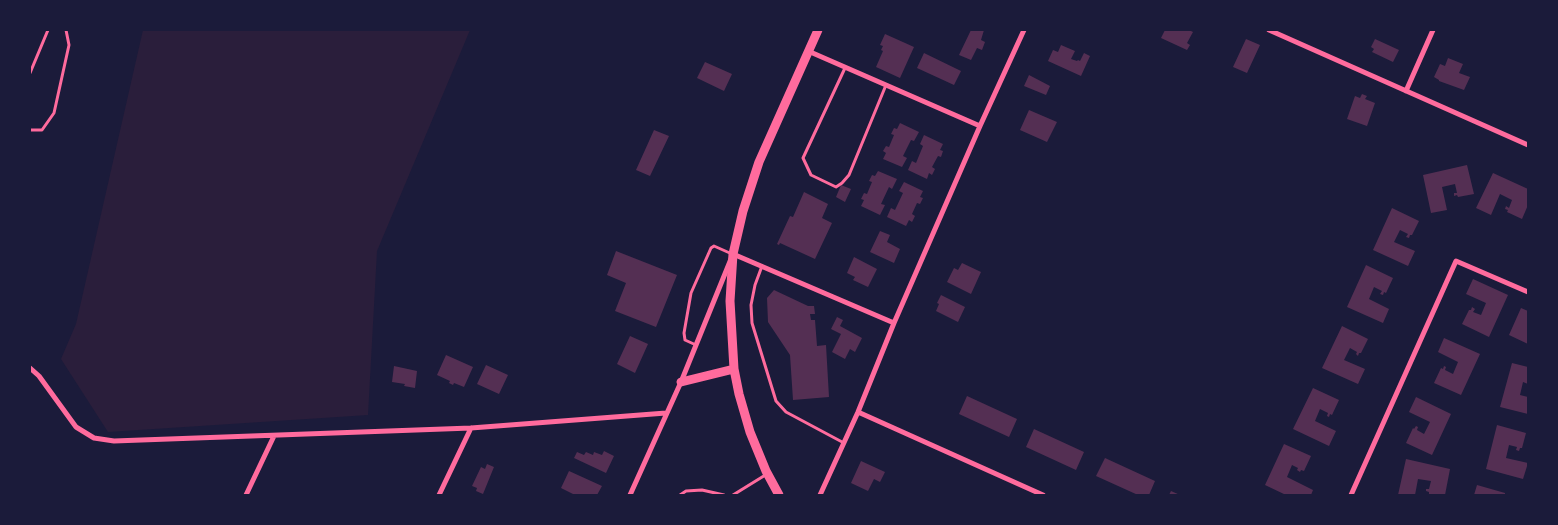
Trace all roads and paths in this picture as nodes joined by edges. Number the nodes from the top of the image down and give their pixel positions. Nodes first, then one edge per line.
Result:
1 (48, 30) edge
2 (66, 30) edge
3 (818, 30) edge
4 (1024, 30) edge
5 (1269, 30) edge
6 (1433, 30) edge
7 (808, 51) junction
8 (845, 67) junction
9 (30, 73) edge
10 (886, 85) junction
11 (1406, 91) junction
12 (980, 126) junction
13 (30, 130) edge
14 (1528, 145) edge
15 (733, 254) junction
16 (762, 266) junction
17 (1528, 292) edge
18 (894, 323) junction
19 (696, 345) junction
20 (30, 368) edge
21 (734, 369) junction
22 (681, 382) junction
23 (858, 412) junction
24 (666, 414) junction
25 (471, 428) junction
26 (274, 436) junction
27 (844, 443) junction
28 (767, 473) junction
29 (246, 495) edge
30 (439, 495) edge
31 (630, 495) edge
32 (680, 495) edge
33 (724, 495) edge
34 (733, 495) edge
35 (779, 495) edge
36 (820, 495) edge
37 (1043, 495) edge
38 (1351, 495) edge

1 - 9 lane
2 - 13 lane
3 - 7 main road
4 - 12 street
5 - 11 street
6 - 11 street
7 - 8 street
7 - 15 main road
8 - 10 street
8 - 10 lane
10 - 12 street
11 - 14 street
12 - 18 street
15 - 16 street
15 - 19 street
15 - 19 lane
15 - 21 main road
16 - 18 street
16 - 27 lane
17 - 38 street
18 - 23 street
19 - 22 street
20 - 26 street
21 - 22 main road
21 - 28 main road
22 - 24 street
23 - 27 street
23 - 37 street
24 - 25 street
24 - 31 street
25 - 26 street
25 - 30 street
26 - 29 street
27 - 36 street
28 - 34 lane
28 - 35 main road
32 - 33 lane

